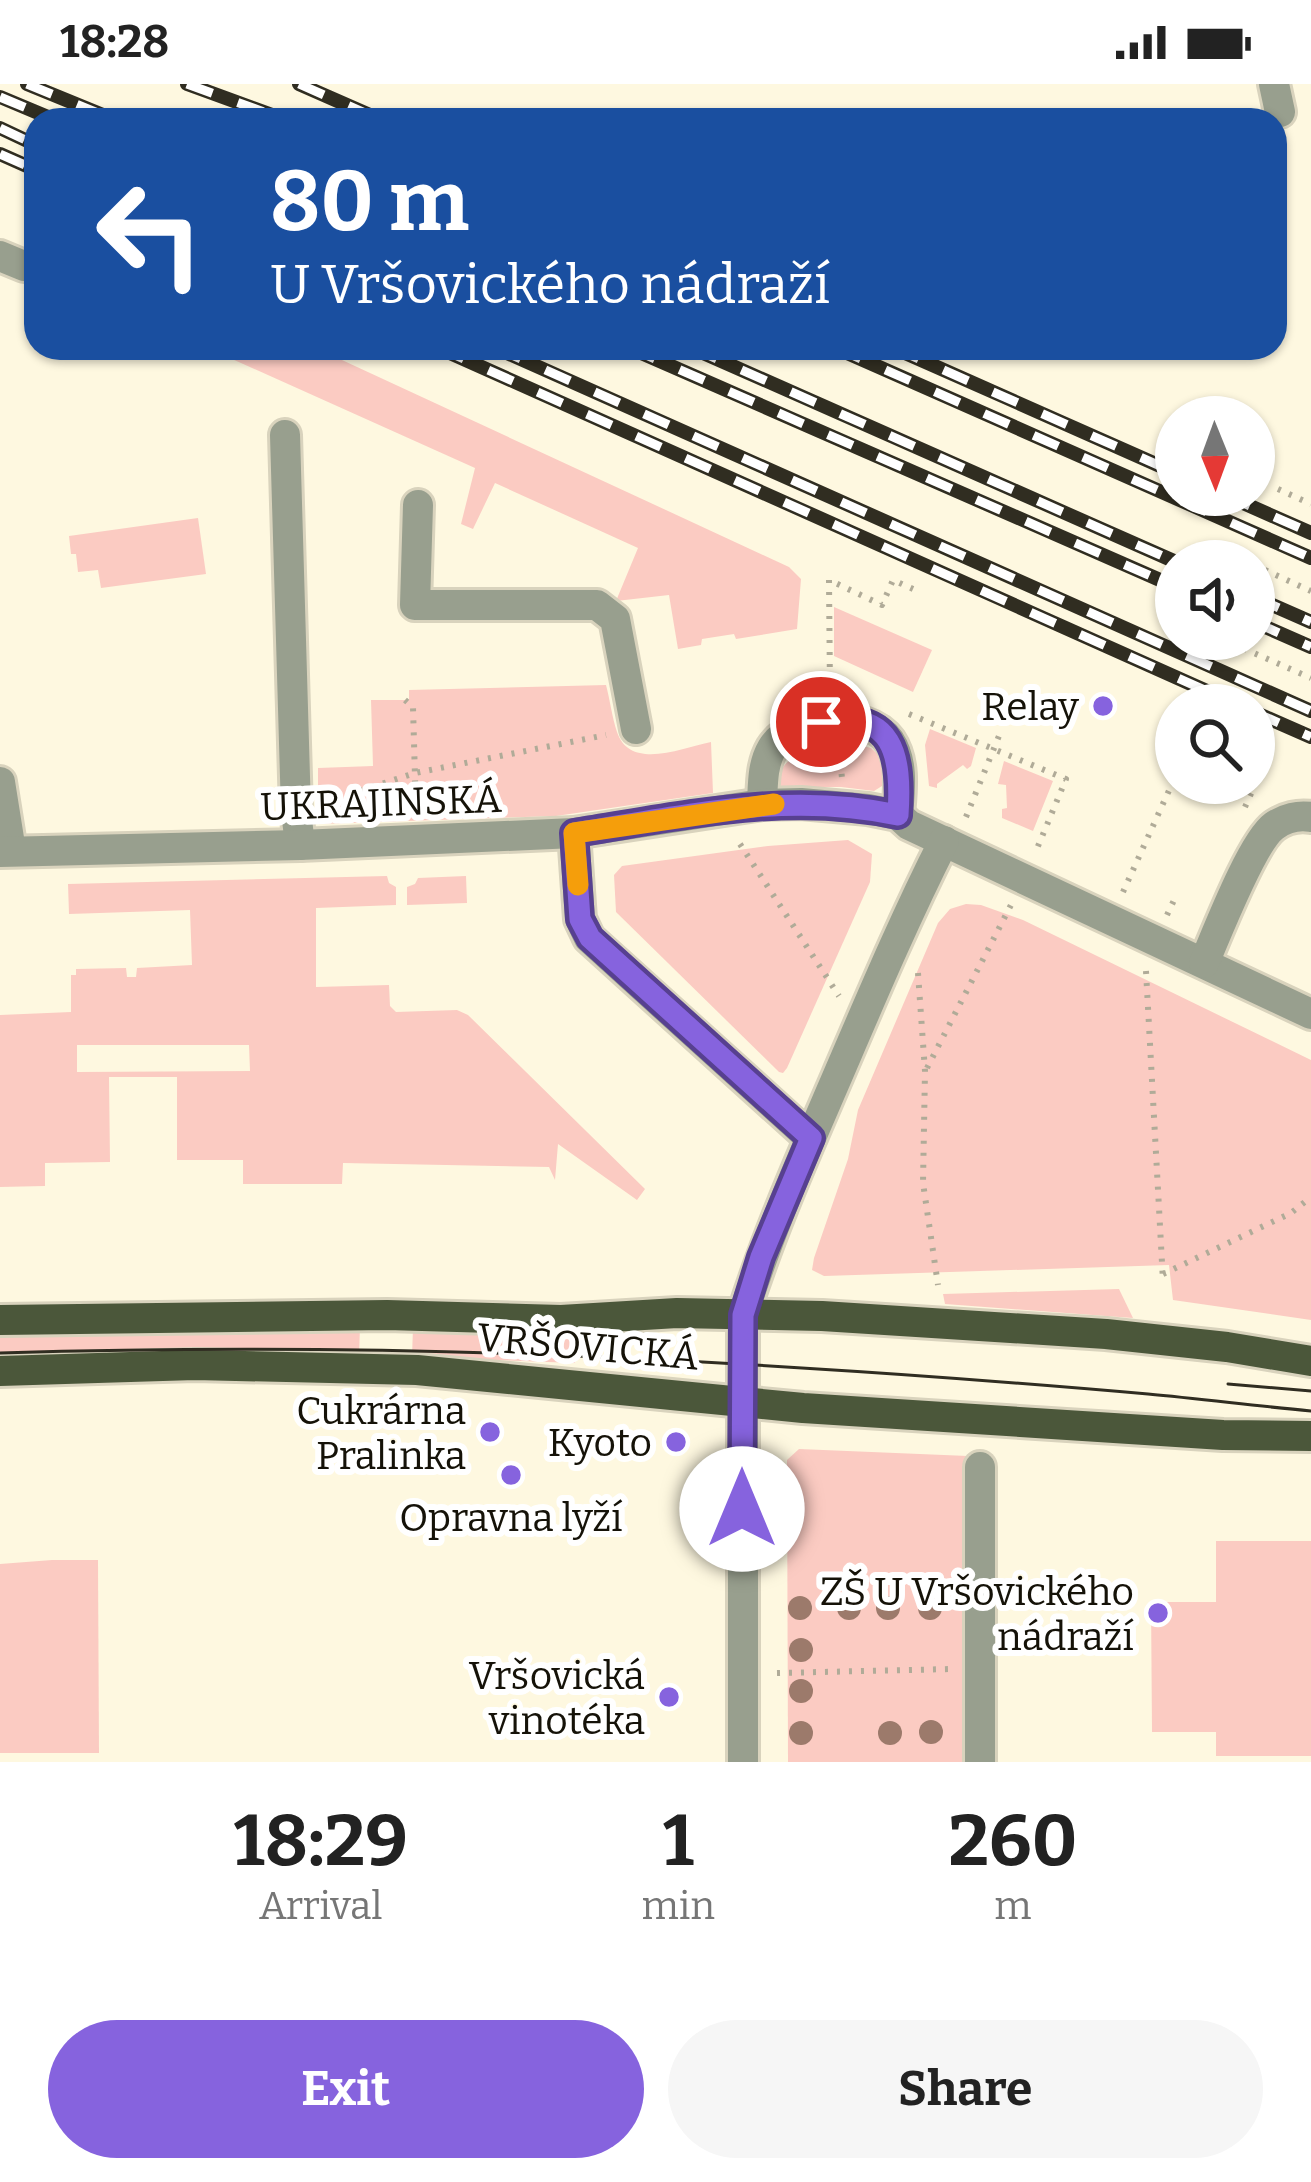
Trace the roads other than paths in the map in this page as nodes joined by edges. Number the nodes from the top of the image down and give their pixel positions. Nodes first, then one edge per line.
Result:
1 (285, 435) dead end
2 (418, 505) dead end
3 (621, 731) road end
4 (0, 782) edge
5 (762, 804) junction
6 (898, 815) junction
7 (1311, 817) edge
8 (955, 830) junction
9 (574, 833) junction
10 (299, 845) junction
11 (5, 852) edge
12 (1204, 963) junction
13 (1311, 1014) edge
14 (811, 1138) junction
15 (387, 1315) junction
16 (743, 1315) junction
17 (0, 1320) edge
18 (1311, 1360) edge
19 (385, 1369) junction
20 (0, 1371) edge
21 (742, 1400) junction
22 (1311, 1436) edge
23 (980, 1467) dead end
24 (743, 1762) edge
25 (980, 1762) edge

1 - 10 street
2 - 3 street
4 - 11 street
5 - 6 street, UKRAJINSKÁ
5 - 6 street
5 - 9 street, UKRAJINSKÁ
6 - 8 street, UKRAJINSKÁ
7 - 12 street
8 - 12 street, UKRAJINSKÁ
8 - 14 street
9 - 10 street, UKRAJINSKÁ
9 - 14 street
10 - 11 street, UKRAJINSKÁ
12 - 13 street, UKRAJINSKÁ
14 - 16 street
15 - 16 main road, VRŠOVICKÁ
15 - 17 main road, VRŠOVICKÁ
15 - 19 main road
16 - 18 main road, VRŠOVICKÁ
16 - 21 street
19 - 20 main road, VRŠOVICKÁ
19 - 21 main road, VRŠOVICKÁ
21 - 22 main road, VRŠOVICKÁ
21 - 24 street
23 - 25 street

